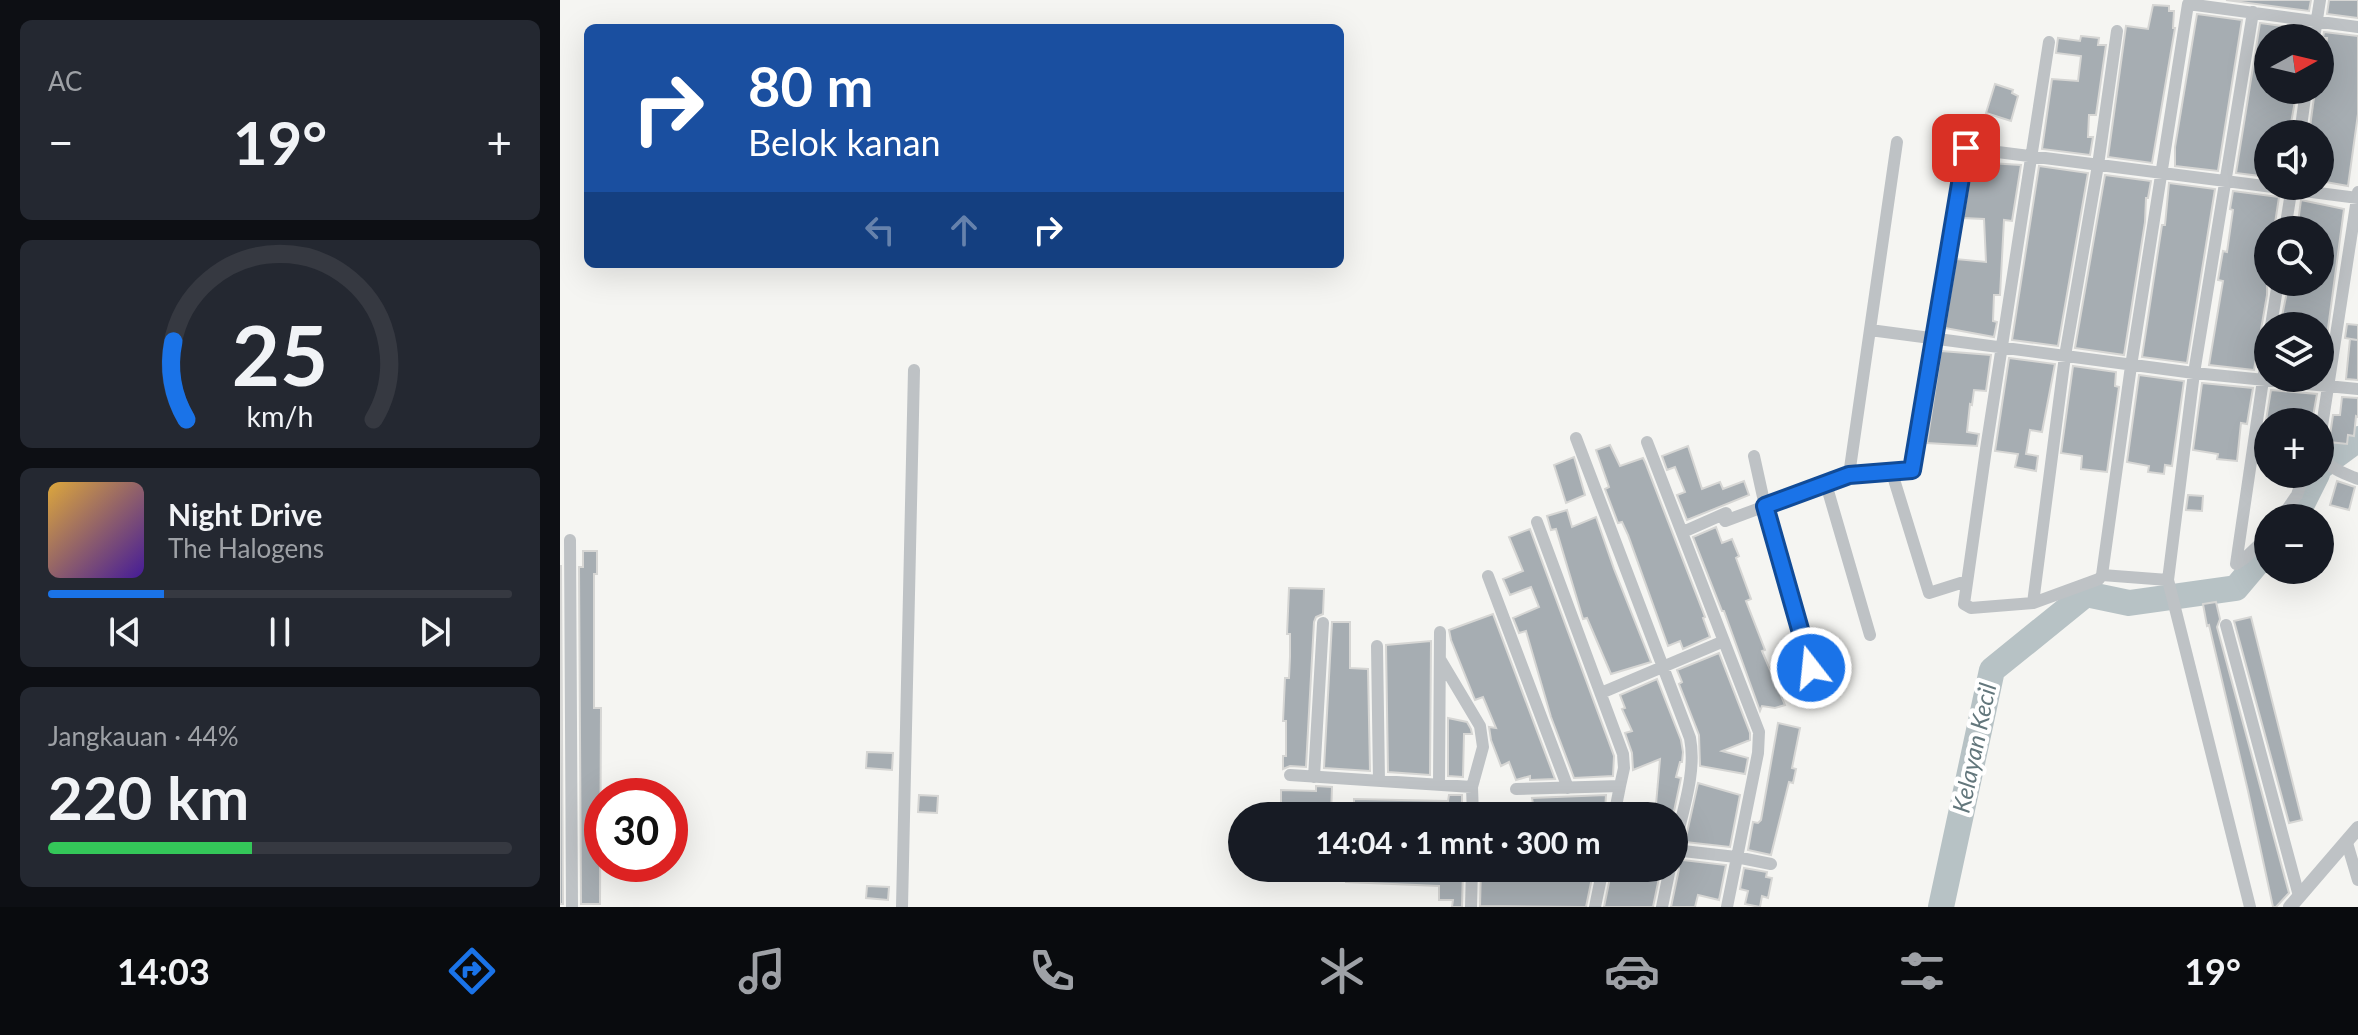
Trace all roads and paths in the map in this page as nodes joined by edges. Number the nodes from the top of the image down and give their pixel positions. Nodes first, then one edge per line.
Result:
1 (2320, 0) edge
2 (2253, 12) junction
3 (2316, 21) junction
4 (2316, 24) edge
5 (2358, 27) edge
6 (2117, 31) dead end
7 (2049, 42) dead end
8 (1897, 142) dead end
9 (2032, 157) junction
10 (2098, 165) junction
11 (2162, 173) junction
12 (2225, 181) junction
13 (2254, 184) edge
14 (2334, 193) edge
15 (2358, 196) edge
16 (1870, 330) junction
17 (1934, 339) junction
18 (2002, 348) junction
19 (2334, 354) edge
20 (2065, 356) junction
21 (2131, 366) junction
22 (914, 370) dead end
23 (2194, 373) junction
24 (2254, 378) edge
25 (2334, 387) edge
26 (2358, 389) edge
27 (2261, 392) edge
28 (1576, 438) dead end
29 (1647, 442) dead end
30 (1754, 456) dead end
31 (2334, 469) edge
32 (1892, 473) junction
33 (1849, 475) junction
34 (2358, 479) edge
35 (1826, 484) junction
36 (1765, 506) junction
37 (1537, 522) dead end
38 (1683, 532) junction
39 (570, 540) dead end
40 (2254, 549) edge
41 (2102, 575) junction
42 (1488, 576) dead end
43 (2168, 580) junction
44 (1967, 581) junction
45 (2033, 603) junction
46 (1323, 623) dead end
47 (2226, 625) dead end
48 (1440, 632) dead end
49 (1870, 635) dead end
50 (1724, 641) junction
51 (1377, 646) dead end
52 (1440, 659) junction
53 (1664, 668) junction
54 (1601, 693) junction
55 (1818, 695) dead end
56 (1290, 775) dead end
57 (1314, 777) junction
58 (1379, 781) junction
59 (1439, 784) junction
60 (1620, 786) junction
61 (1472, 787) junction
62 (1568, 788) junction
63 (1516, 789) dead end
64 (1473, 802) edge
65 (1617, 802) edge
66 (1684, 802) edge
67 (2358, 828) edge
68 (2347, 843) junction
69 (1688, 852) edge
70 (1736, 857) junction
71 (1771, 864) dead end
72 (2358, 880) edge
73 (1472, 882) edge
74 (1600, 882) edge
75 (1667, 882) edge
76 (2294, 902) edge
77 (572, 907) edge
78 (902, 907) edge
79 (1471, 907) edge
80 (1595, 907) edge
81 (1662, 907) edge
82 (1727, 907) edge
83 (2250, 907) edge

1 - 3 street
2 - 3 street
2 - 11 street
2 - 12 street
3 - 4 street
3 - 5 street
6 - 10 street
7 - 9 street
8 - 16 street
9 - 10 street
9 - 17 street
9 - 18 street
10 - 11 street
10 - 20 street
11 - 12 street
11 - 21 street
12 - 13 street
12 - 23 street
14 - 15 street
15 - 19 street
16 - 17 street
16 - 33 street
17 - 18 street
17 - 32 street
18 - 20 street
18 - 44 street
20 - 21 street
20 - 45 street
21 - 23 street
21 - 41 street
22 - 78 street
23 - 24 street
23 - 43 street
25 - 26 street
27 - 40 street
28 - 53 street
29 - 38 street
30 - 36 street
31 - 34 street
32 - 33 street
32 - 44 street
33 - 35 street
35 - 36 street
35 - 49 street
36 - 38 street
36 - 55 street
37 - 54 street
38 - 50 street
39 - 77 street
41 - 43 street
41 - 45 street
42 - 62 street
43 - 83 street
44 - 45 street
46 - 57 street
47 - 76 street
48 - 52 street
50 - 53 street
50 - 70 street
51 - 58 street
52 - 59 street
52 - 61 street
53 - 54 street
53 - 66 street
54 - 60 street
56 - 57 street
57 - 58 street
58 - 59 street
59 - 61 street
60 - 62 street
60 - 65 street
61 - 64 street
62 - 63 street
67 - 68 street
68 - 72 street
68 - 76 street
69 - 70 street
70 - 71 street
70 - 82 street
73 - 79 street
74 - 80 street
75 - 81 street

